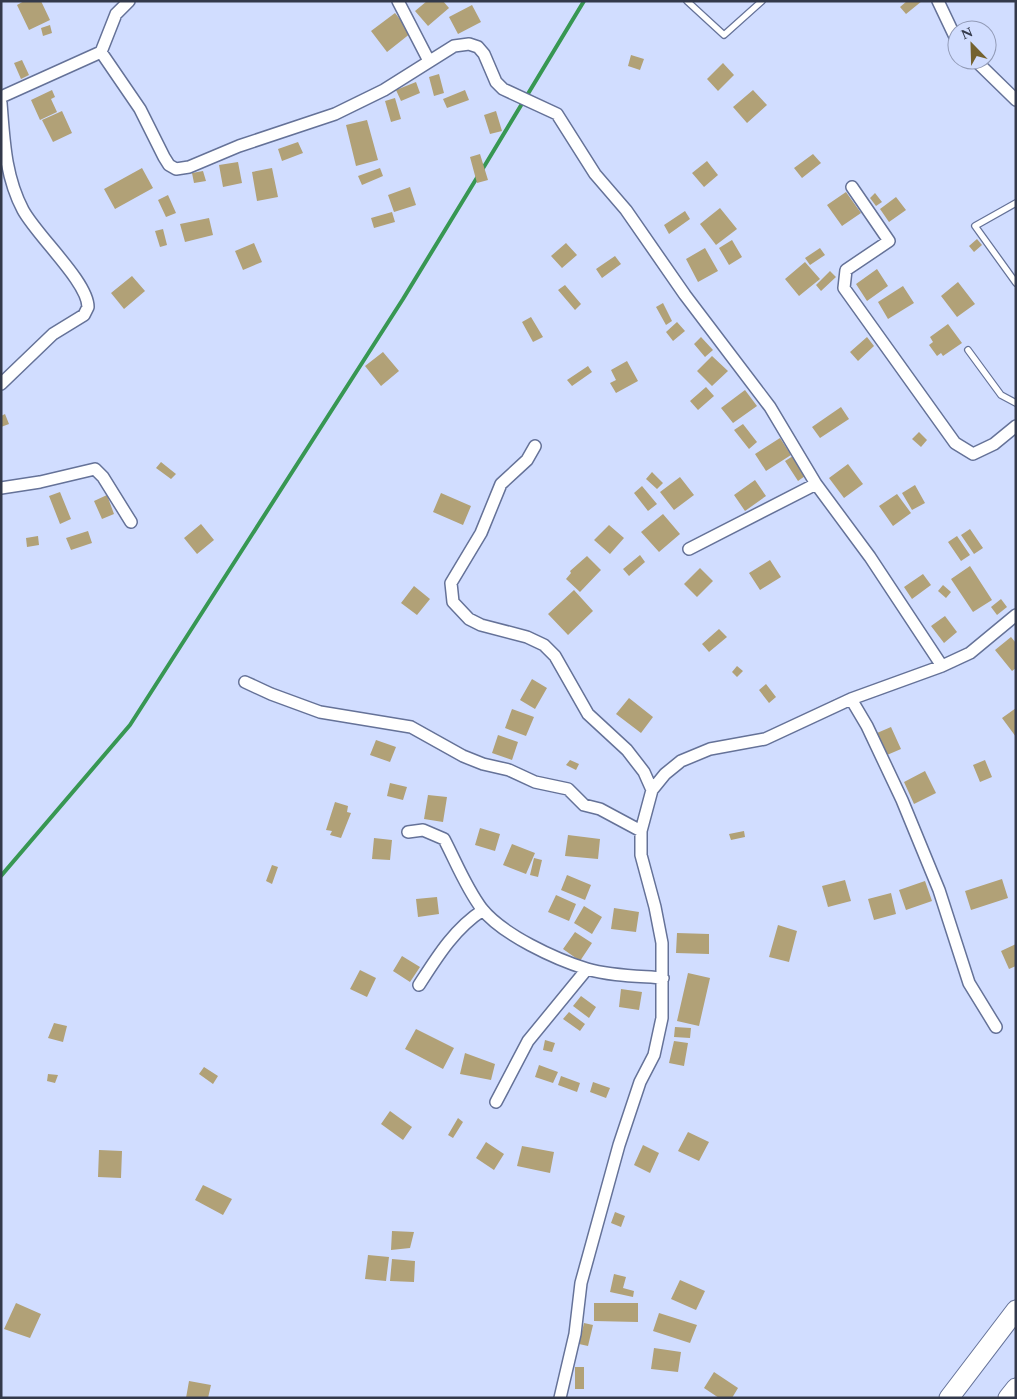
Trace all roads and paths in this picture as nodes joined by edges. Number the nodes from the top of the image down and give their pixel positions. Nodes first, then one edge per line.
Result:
1 (129, 1) edge
2 (398, 1) edge
3 (687, 1) edge
4 (762, 1) edge
5 (938, 1) edge
6 (947, 20) edge
7 (101, 52) junction
8 (429, 61) junction
9 (985, 70) edge
10 (1, 97) edge
11 (1016, 100) edge
12 (1, 103) edge
13 (852, 187) dead end
14 (1016, 203) edge
15 (1016, 283) edge
16 (968, 350) dead end
17 (1, 384) edge
18 (1016, 403) edge
19 (1016, 426) edge
20 (535, 446) dead end
21 (816, 484) junction
22 (1, 488) edge
23 (131, 522) dead end
24 (688, 549) dead end
25 (1016, 615) edge
26 (942, 666) junction
27 (245, 682) dead end
28 (851, 699) junction
29 (652, 790) junction
30 (641, 831) junction
31 (408, 832) dead end
32 (483, 910) junction
33 (587, 969) junction
34 (662, 978) junction
35 (419, 985) dead end
36 (996, 1027) dead end
37 (496, 1102) dead end
38 (1016, 1310) edge
39 (1016, 1388) edge
40 (560, 1398) edge
41 (949, 1398) edge
42 (1008, 1398) edge

1 - 7 street
2 - 8 street
3 - 4 lane
5 - 6 street
7 - 8 street
7 - 10 street
8 - 21 street
9 - 11 street
12 - 17 street
13 - 19 street
14 - 15 lane
16 - 18 lane
20 - 29 street
21 - 24 street
21 - 26 street
22 - 23 street
25 - 26 street
26 - 28 street
27 - 30 street
28 - 29 street
28 - 36 street
29 - 30 street
30 - 34 street
31 - 32 street
32 - 33 street
32 - 35 street
33 - 34 street
33 - 37 street
34 - 40 street
38 - 41 highway
39 - 42 highway

